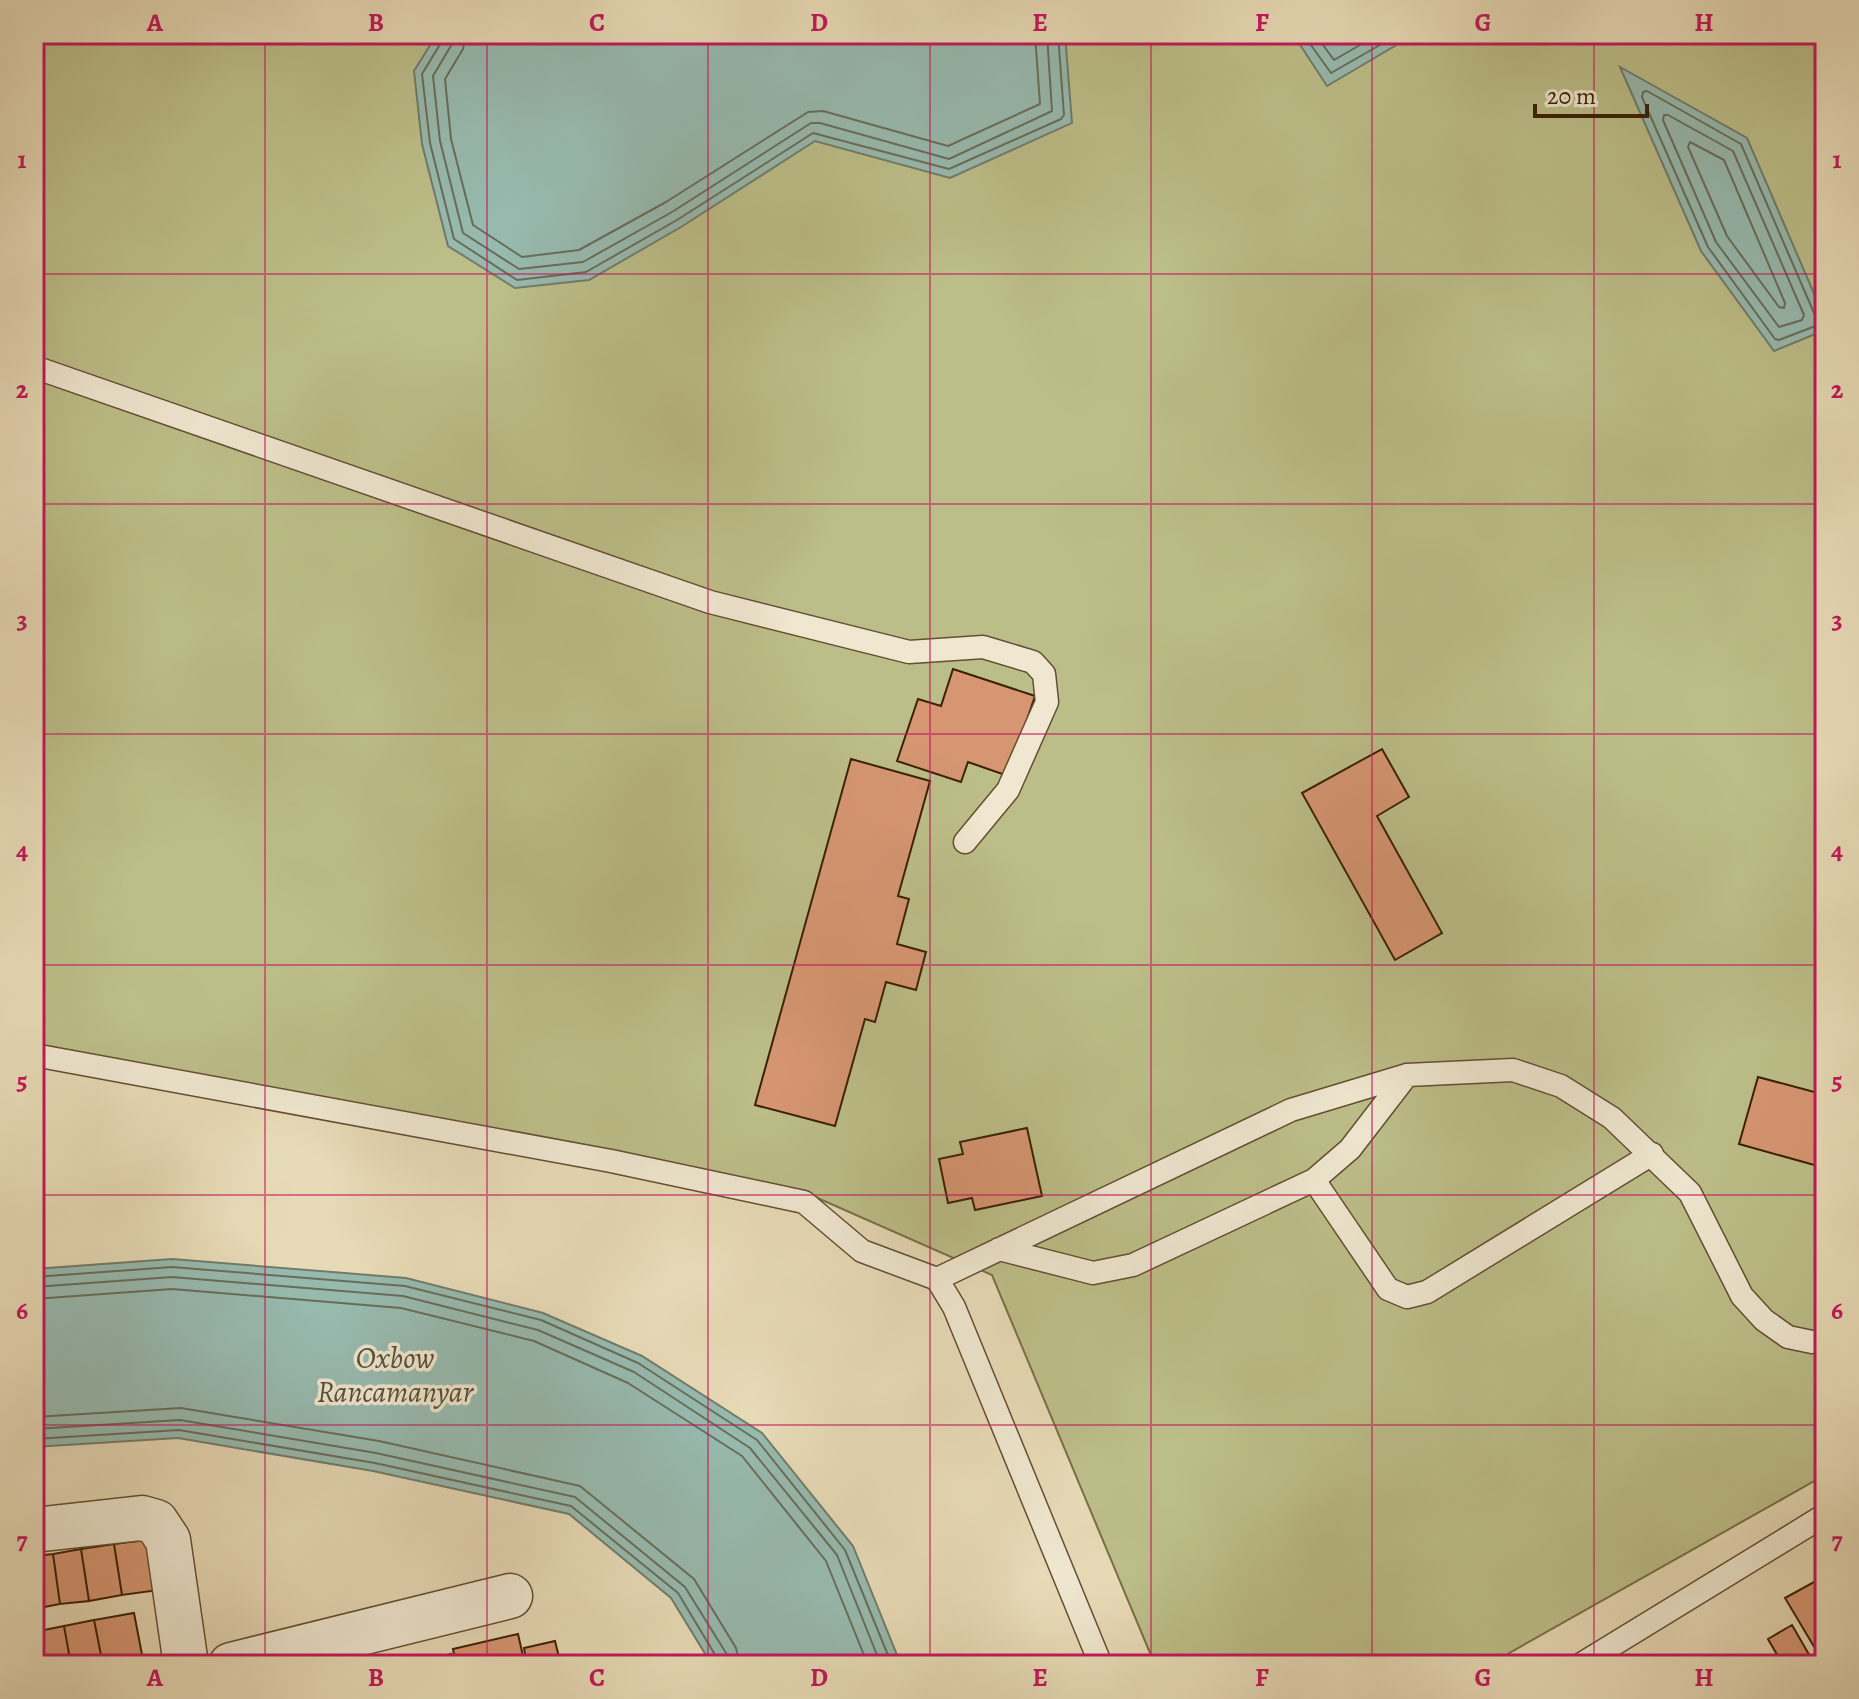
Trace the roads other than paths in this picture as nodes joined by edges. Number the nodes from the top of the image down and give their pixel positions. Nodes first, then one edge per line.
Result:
1 (34, 367) edge
2 (965, 842) dead end
3 (34, 1055) edge
4 (1407, 1075) junction
5 (1652, 1154) junction
6 (1314, 1180) junction
7 (999, 1249) junction
8 (937, 1279) junction
9 (1825, 1340) edge
10 (1825, 1515) edge
11 (34, 1530) edge
12 (510, 1596) dead end
13 (186, 1665) edge
14 (231, 1665) edge
15 (1101, 1665) edge
16 (1580, 1665) edge

1 - 2 lane
3 - 8 lane
4 - 5 lane
4 - 6 lane
4 - 7 lane
5 - 6 lane
5 - 9 lane
6 - 7 lane
7 - 8 lane
8 - 15 lane
10 - 16 lane
11 - 13 street
12 - 14 street

